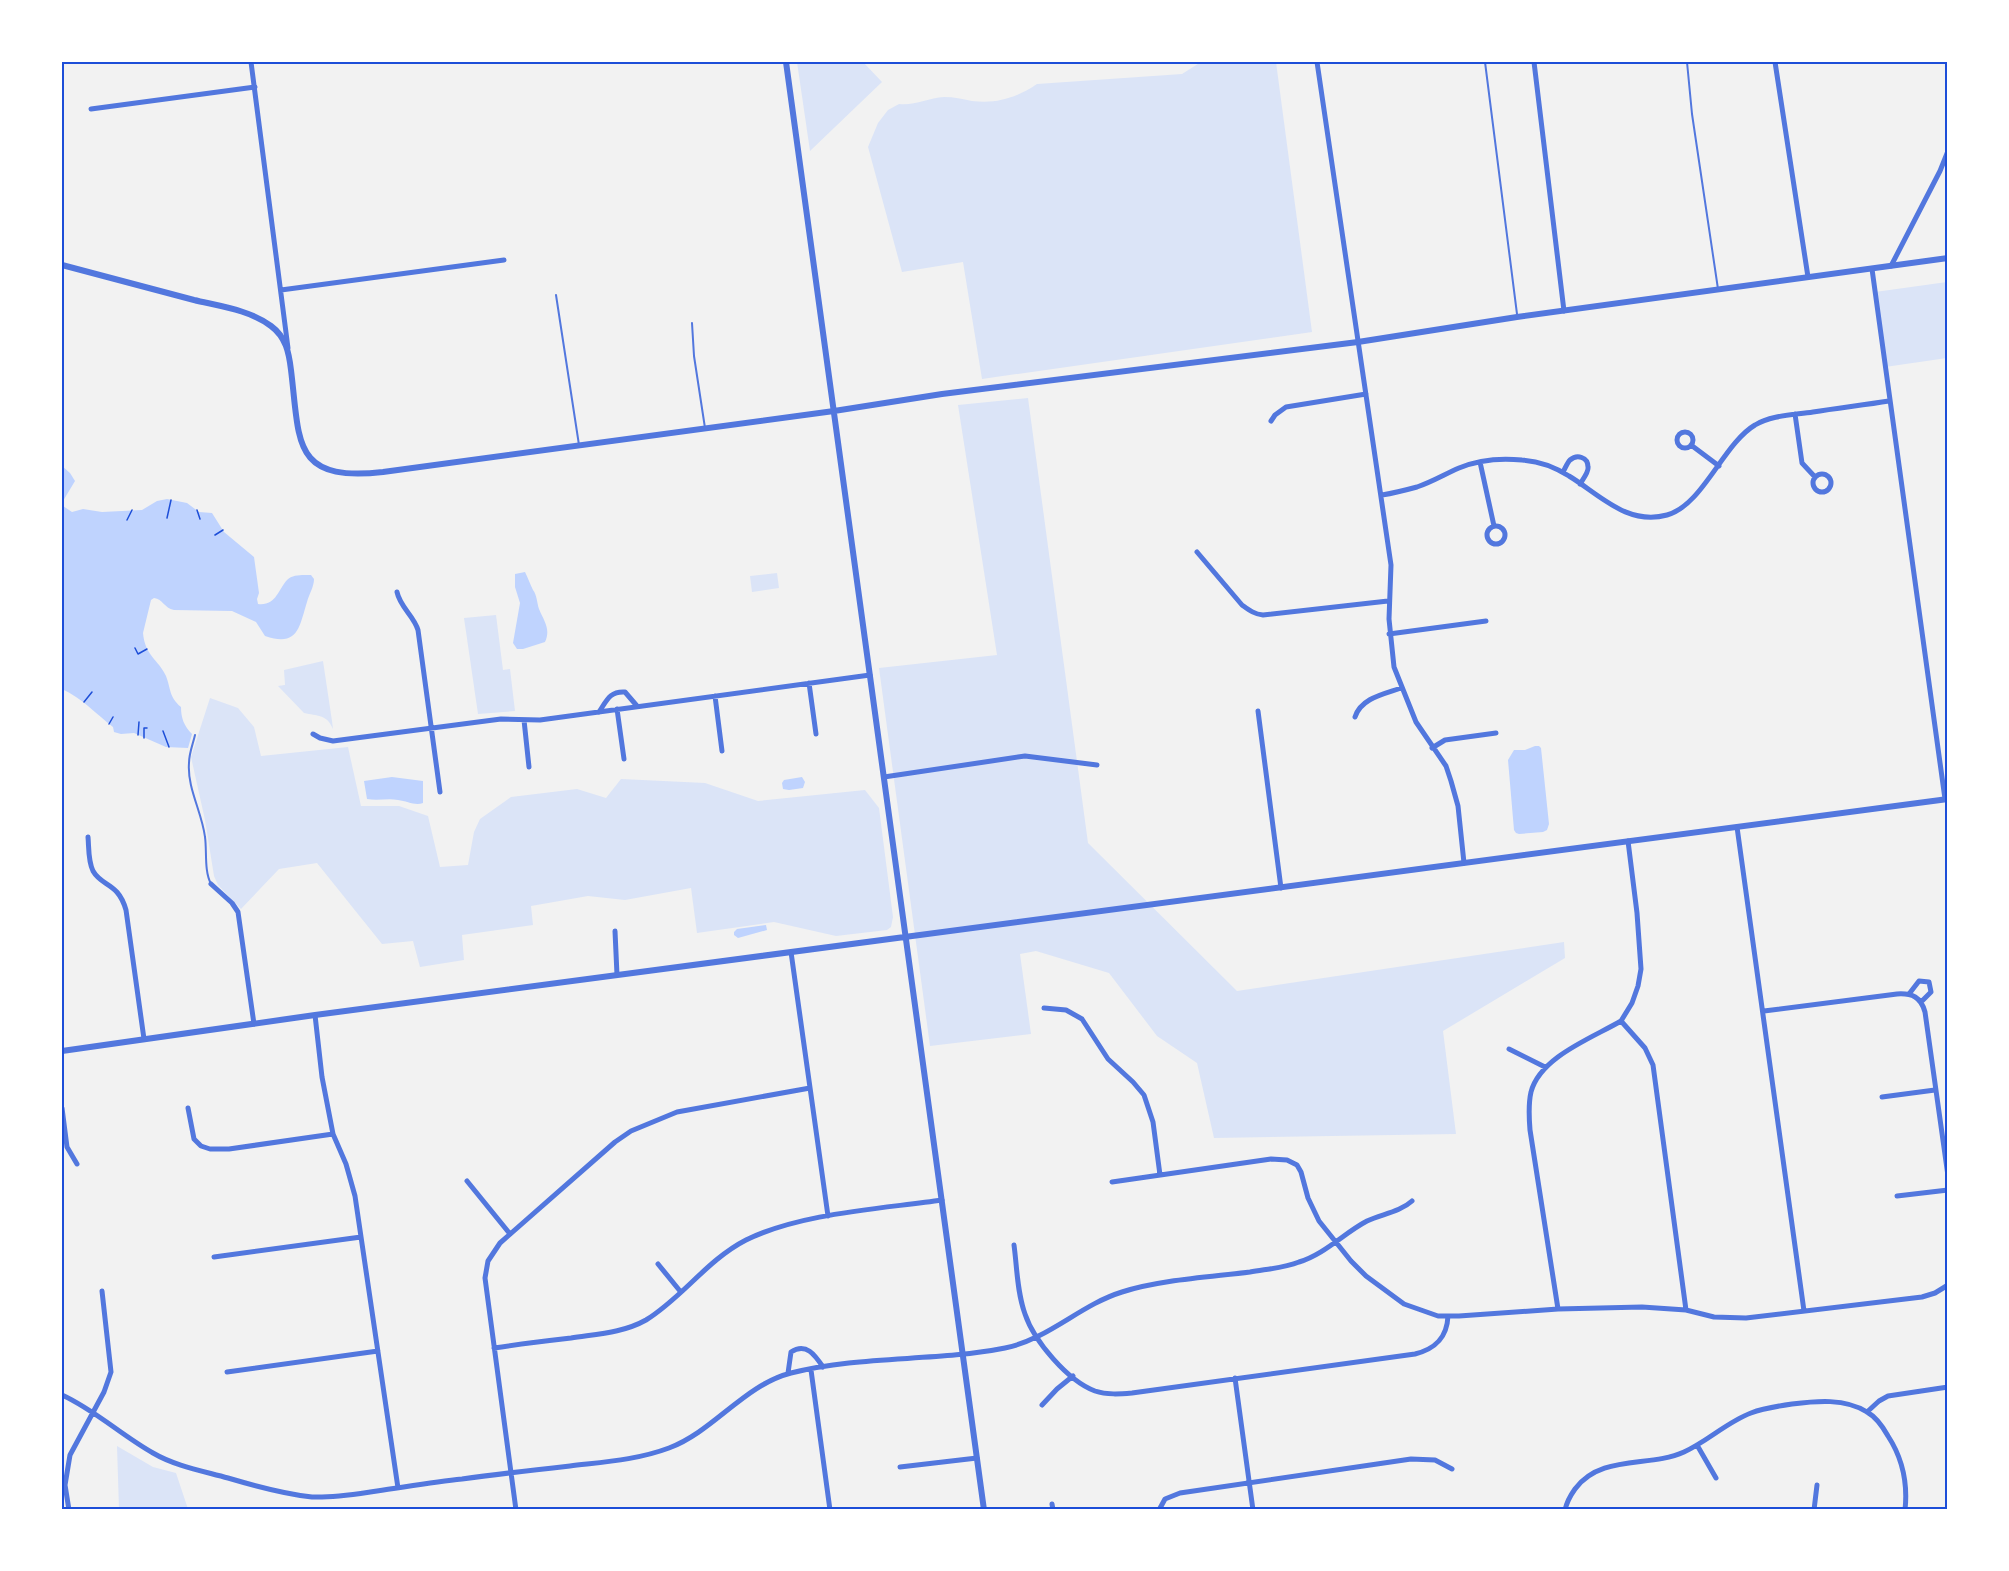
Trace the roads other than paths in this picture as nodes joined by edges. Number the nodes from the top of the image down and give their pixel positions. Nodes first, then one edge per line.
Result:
1 (251, 62) edge
2 (786, 62) edge
3 (1317, 62) edge
4 (1485, 62) edge
5 (1534, 62) edge
6 (1687, 62) edge
7 (1775, 62) edge
8 (255, 87) junction
9 (91, 109) dead end
10 (1947, 151) edge
11 (1947, 258) edge
12 (504, 260) dead end
13 (62, 265) edge
14 (1891, 266) junction
15 (1872, 269) junction
16 (1808, 278) junction
17 (1718, 289) junction
18 (281, 290) junction
19 (556, 295) dead end
20 (1564, 311) junction
21 (1517, 317) junction
22 (692, 323) dead end
23 (1358, 342) junction
24 (289, 353) junction
25 (1366, 394) junction
26 (1889, 401) junction
27 (834, 411) junction
28 (1795, 414) junction
29 (1271, 421) dead end
30 (705, 428) junction
31 (579, 445) junction
32 (1692, 445) dead end
33 (1480, 462) junction
34 (1719, 466) junction
35 (1563, 472) junction
36 (1815, 477) dead end
37 (1580, 484) junction
38 (1382, 495) junction
39 (1494, 526) dead end
40 (1197, 552) dead end
41 (397, 592) dead end
42 (1388, 601) junction
43 (1486, 621) dead end
44 (1389, 634) junction
45 (870, 675) junction
46 (809, 683) junction
47 (1401, 688) junction
48 (715, 696) junction
49 (637, 706) junction
50 (617, 709) junction
51 (1258, 711) dead end
52 (599, 712) junction
53 (1355, 717) dead end
54 (524, 720) junction
55 (431, 728) junction
56 (1496, 733) dead end
57 (313, 734) dead end
58 (816, 734) dead end
59 (195, 735) dead end
60 (1432, 748) junction
61 (722, 751) dead end
62 (624, 759) dead end
63 (1097, 765) dead end
64 (529, 767) dead end
65 (884, 777) junction
66 (440, 792) dead end
67 (1946, 799) edge
68 (1737, 827) junction
69 (88, 837) dead end
70 (1628, 841) junction
71 (1464, 863) junction
72 (211, 884) joint
73 (1281, 888) junction
74 (615, 931) dead end
75 (906, 937) junction
76 (791, 952) junction
77 (617, 975) junction
78 (1912, 995) junction
79 (1921, 1002) junction
80 (1044, 1008) dead end
81 (1764, 1011) junction
82 (315, 1015) junction
83 (1621, 1022) junction
84 (254, 1024) junction
85 (144, 1039) junction
86 (1509, 1049) dead end
87 (62, 1051) edge
88 (1545, 1067) junction
89 (810, 1088) junction
90 (1935, 1090) junction
91 (1882, 1097) dead end
92 (62, 1108) edge
93 (188, 1108) dead end
94 (333, 1134) junction
95 (77, 1164) dead end
96 (1160, 1175) junction
97 (1947, 1176) edge
98 (467, 1181) dead end
99 (1112, 1182) dead end
100 (1947, 1190) edge
101 (1897, 1196) dead end
102 (942, 1200) junction
103 (1412, 1201) dead end
104 (828, 1216) junction
105 (510, 1234) junction
106 (362, 1237) junction
107 (1335, 1242) junction
108 (1014, 1245) dead end
109 (214, 1257) dead end
110 (658, 1264) dead end
111 (1946, 1286) edge
112 (102, 1291) dead end
113 (680, 1291) junction
114 (1558, 1309) junction
115 (1686, 1310) junction
116 (1804, 1311) junction
117 (1448, 1316) junction
118 (1037, 1337) junction
119 (494, 1348) junction
120 (378, 1351) junction
121 (963, 1353) junction
122 (823, 1367) junction
123 (811, 1370) junction
124 (227, 1372) dead end
125 (788, 1374) junction
126 (1073, 1376) junction
127 (1235, 1378) junction
128 (1947, 1387) edge
129 (62, 1395) edge
130 (1042, 1405) dead end
131 (93, 1412) junction
132 (1867, 1412) junction
133 (1697, 1445) junction
134 (977, 1458) junction
135 (900, 1467) dead end
136 (1452, 1469) dead end
137 (511, 1472) junction
138 (1716, 1478) dead end
139 (1249, 1483) junction
140 (1817, 1485) dead end
141 (398, 1488) junction
142 (69, 1509) edge
143 (516, 1509) edge
144 (830, 1509) edge
145 (984, 1509) edge
146 (1159, 1509) edge
147 (1253, 1509) edge
148 (1565, 1509) edge
149 (1815, 1509) edge
150 (1905, 1509) edge

1 - 8 street
2 - 27 street
3 - 23 street
4 - 21 lane
5 - 20 street
6 - 17 lane
7 - 16 street
8 - 9 street
8 - 18 street
10 - 14 street
11 - 14 street
12 - 18 street
13 - 24 street
14 - 15 street
15 - 16 street
15 - 26 street
16 - 17 street
17 - 20 street
18 - 24 street
19 - 31 lane
20 - 21 street
21 - 23 street
22 - 30 lane
23 - 25 street
23 - 27 street
24 - 31 street
25 - 29 street
25 - 38 street
26 - 28 street
26 - 67 street
27 - 30 street
27 - 45 street
28 - 34 street
28 - 36 street
30 - 31 street
32 - 34 street
33 - 35 street
33 - 38 street
33 - 39 street
34 - 37 street
35 - 37 street
35 - 37 street
38 - 42 street
40 - 42 street
41 - 55 street
42 - 44 street
43 - 44 street
44 - 47 street
45 - 46 street
45 - 65 street
46 - 48 street
46 - 58 street
47 - 53 street
47 - 60 street
48 - 49 street
48 - 61 street
49 - 50 street
49 - 52 street
50 - 52 street
50 - 62 street
51 - 73 street
52 - 54 street
54 - 55 street
54 - 64 street
55 - 57 street
55 - 66 street
56 - 60 street
59 - 72 lane
60 - 71 street
63 - 65 street
65 - 75 street
67 - 68 street
68 - 70 street
68 - 81 street
69 - 85 street
70 - 71 street
70 - 83 street
71 - 73 street
72 - 84 street
73 - 75 street
74 - 77 street
75 - 76 street
75 - 102 street
76 - 77 street
76 - 89 street
77 - 82 street
78 - 79 street
78 - 79 street
78 - 81 street
79 - 90 street
80 - 96 street
81 - 116 street
82 - 84 street
82 - 94 street
83 - 88 street
83 - 115 street
84 - 85 street
85 - 87 street
86 - 88 street
88 - 114 street
89 - 104 street
89 - 105 street
90 - 91 street
90 - 97 street
92 - 95 street
93 - 94 street
94 - 106 street
96 - 99 street
96 - 107 street
98 - 105 street
100 - 101 street
102 - 104 street
102 - 121 street
103 - 107 street
104 - 113 street
105 - 119 street
106 - 109 street
106 - 120 street
107 - 117 street
107 - 118 street
108 - 118 street
110 - 113 street
111 - 116 street
112 - 131 street
113 - 119 street
114 - 115 street
114 - 117 street
115 - 116 street
117 - 127 street
118 - 121 street
118 - 126 street
119 - 137 street
120 - 124 street
120 - 141 street
121 - 122 street
121 - 134 street
122 - 123 street
122 - 125 street
123 - 125 street
123 - 144 street
125 - 137 street
126 - 127 street
126 - 130 street
127 - 139 street
128 - 132 street
129 - 131 street
131 - 141 street
131 - 142 street
132 - 133 street
132 - 150 street
133 - 138 street
133 - 148 street
134 - 135 street
134 - 145 street
136 - 139 street
137 - 141 street
137 - 143 street
139 - 146 street
139 - 147 street
140 - 149 street

